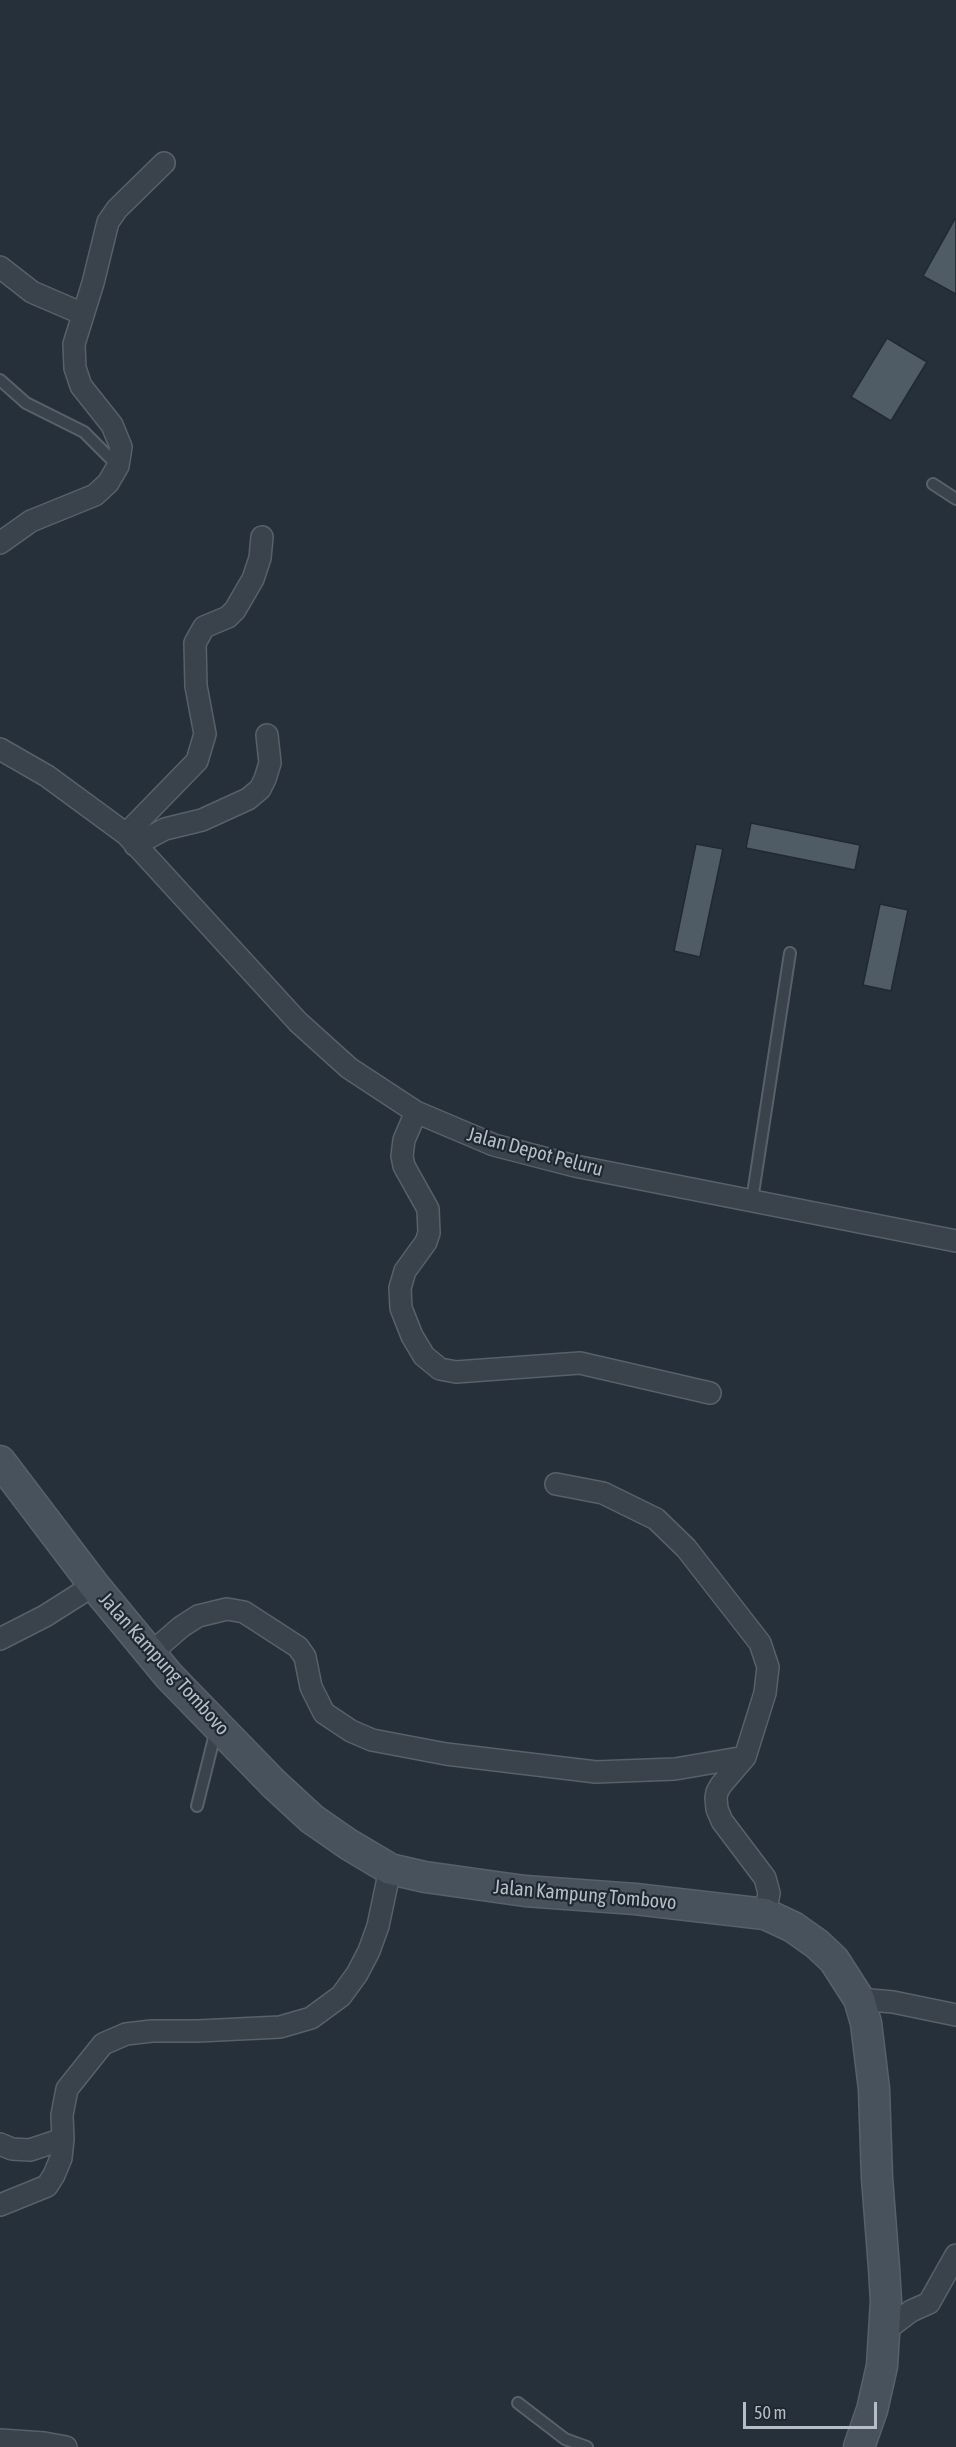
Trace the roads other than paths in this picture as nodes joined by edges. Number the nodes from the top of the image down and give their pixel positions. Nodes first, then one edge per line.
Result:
1 (164, 164) dead end
2 (0, 267) edge
3 (83, 314) junction
4 (0, 380) edge
5 (118, 466) junction
6 (933, 484) dead end
7 (956, 499) edge
8 (262, 537) dead end
9 (0, 543) edge
10 (267, 735) dead end
11 (0, 748) edge
12 (130, 839) junction
13 (790, 952) dead end
14 (416, 1113) junction
15 (752, 1200) junction
16 (956, 1241) edge
17 (710, 1393) dead end
18 (0, 1461) edge
19 (556, 1484) dead end
20 (94, 1586) junction
21 (0, 1639) edge
22 (151, 1653) junction
23 (217, 1726) junction
24 (745, 1757) junction
25 (197, 1806) dead end
26 (390, 1869) junction
27 (765, 1914) junction
28 (859, 1999) junction
29 (956, 2014) edge
30 (63, 2139) junction
31 (0, 2144) edge
32 (0, 2205) edge
33 (956, 2255) edge
34 (882, 2333) junction
35 (518, 2403) dead end
36 (0, 2440) edge
37 (66, 2447) edge
38 (587, 2447) edge
39 (859, 2447) edge

1 - 3 street
2 - 3 street
3 - 5 street
4 - 5 lane
5 - 9 street
6 - 7 lane
8 - 12 street
10 - 12 street
11 - 12 street, Jalan Depot Peluru
12 - 14 street, Jalan Depot Peluru
13 - 15 lane
14 - 15 street, Jalan Depot Peluru
14 - 17 street
15 - 16 street, Jalan Depot Peluru
18 - 20 street, Jalan Kampung Tombovo
19 - 24 street
20 - 21 street
20 - 22 street, Jalan Kampung Tombovo
22 - 23 street, Jalan Kampung Tombovo
22 - 24 street
23 - 25 lane
23 - 26 street, Jalan Kampung Tombovo
24 - 27 street
26 - 27 street, Jalan Kampung Tombovo
26 - 30 street
27 - 28 street, Jalan Kampung Tombovo
28 - 29 street
28 - 34 street, Jalan Kampung Tombovo
30 - 31 street
30 - 32 street
33 - 34 street
34 - 39 street, Jalan Kampung Tombovo
35 - 38 lane
36 - 37 street

